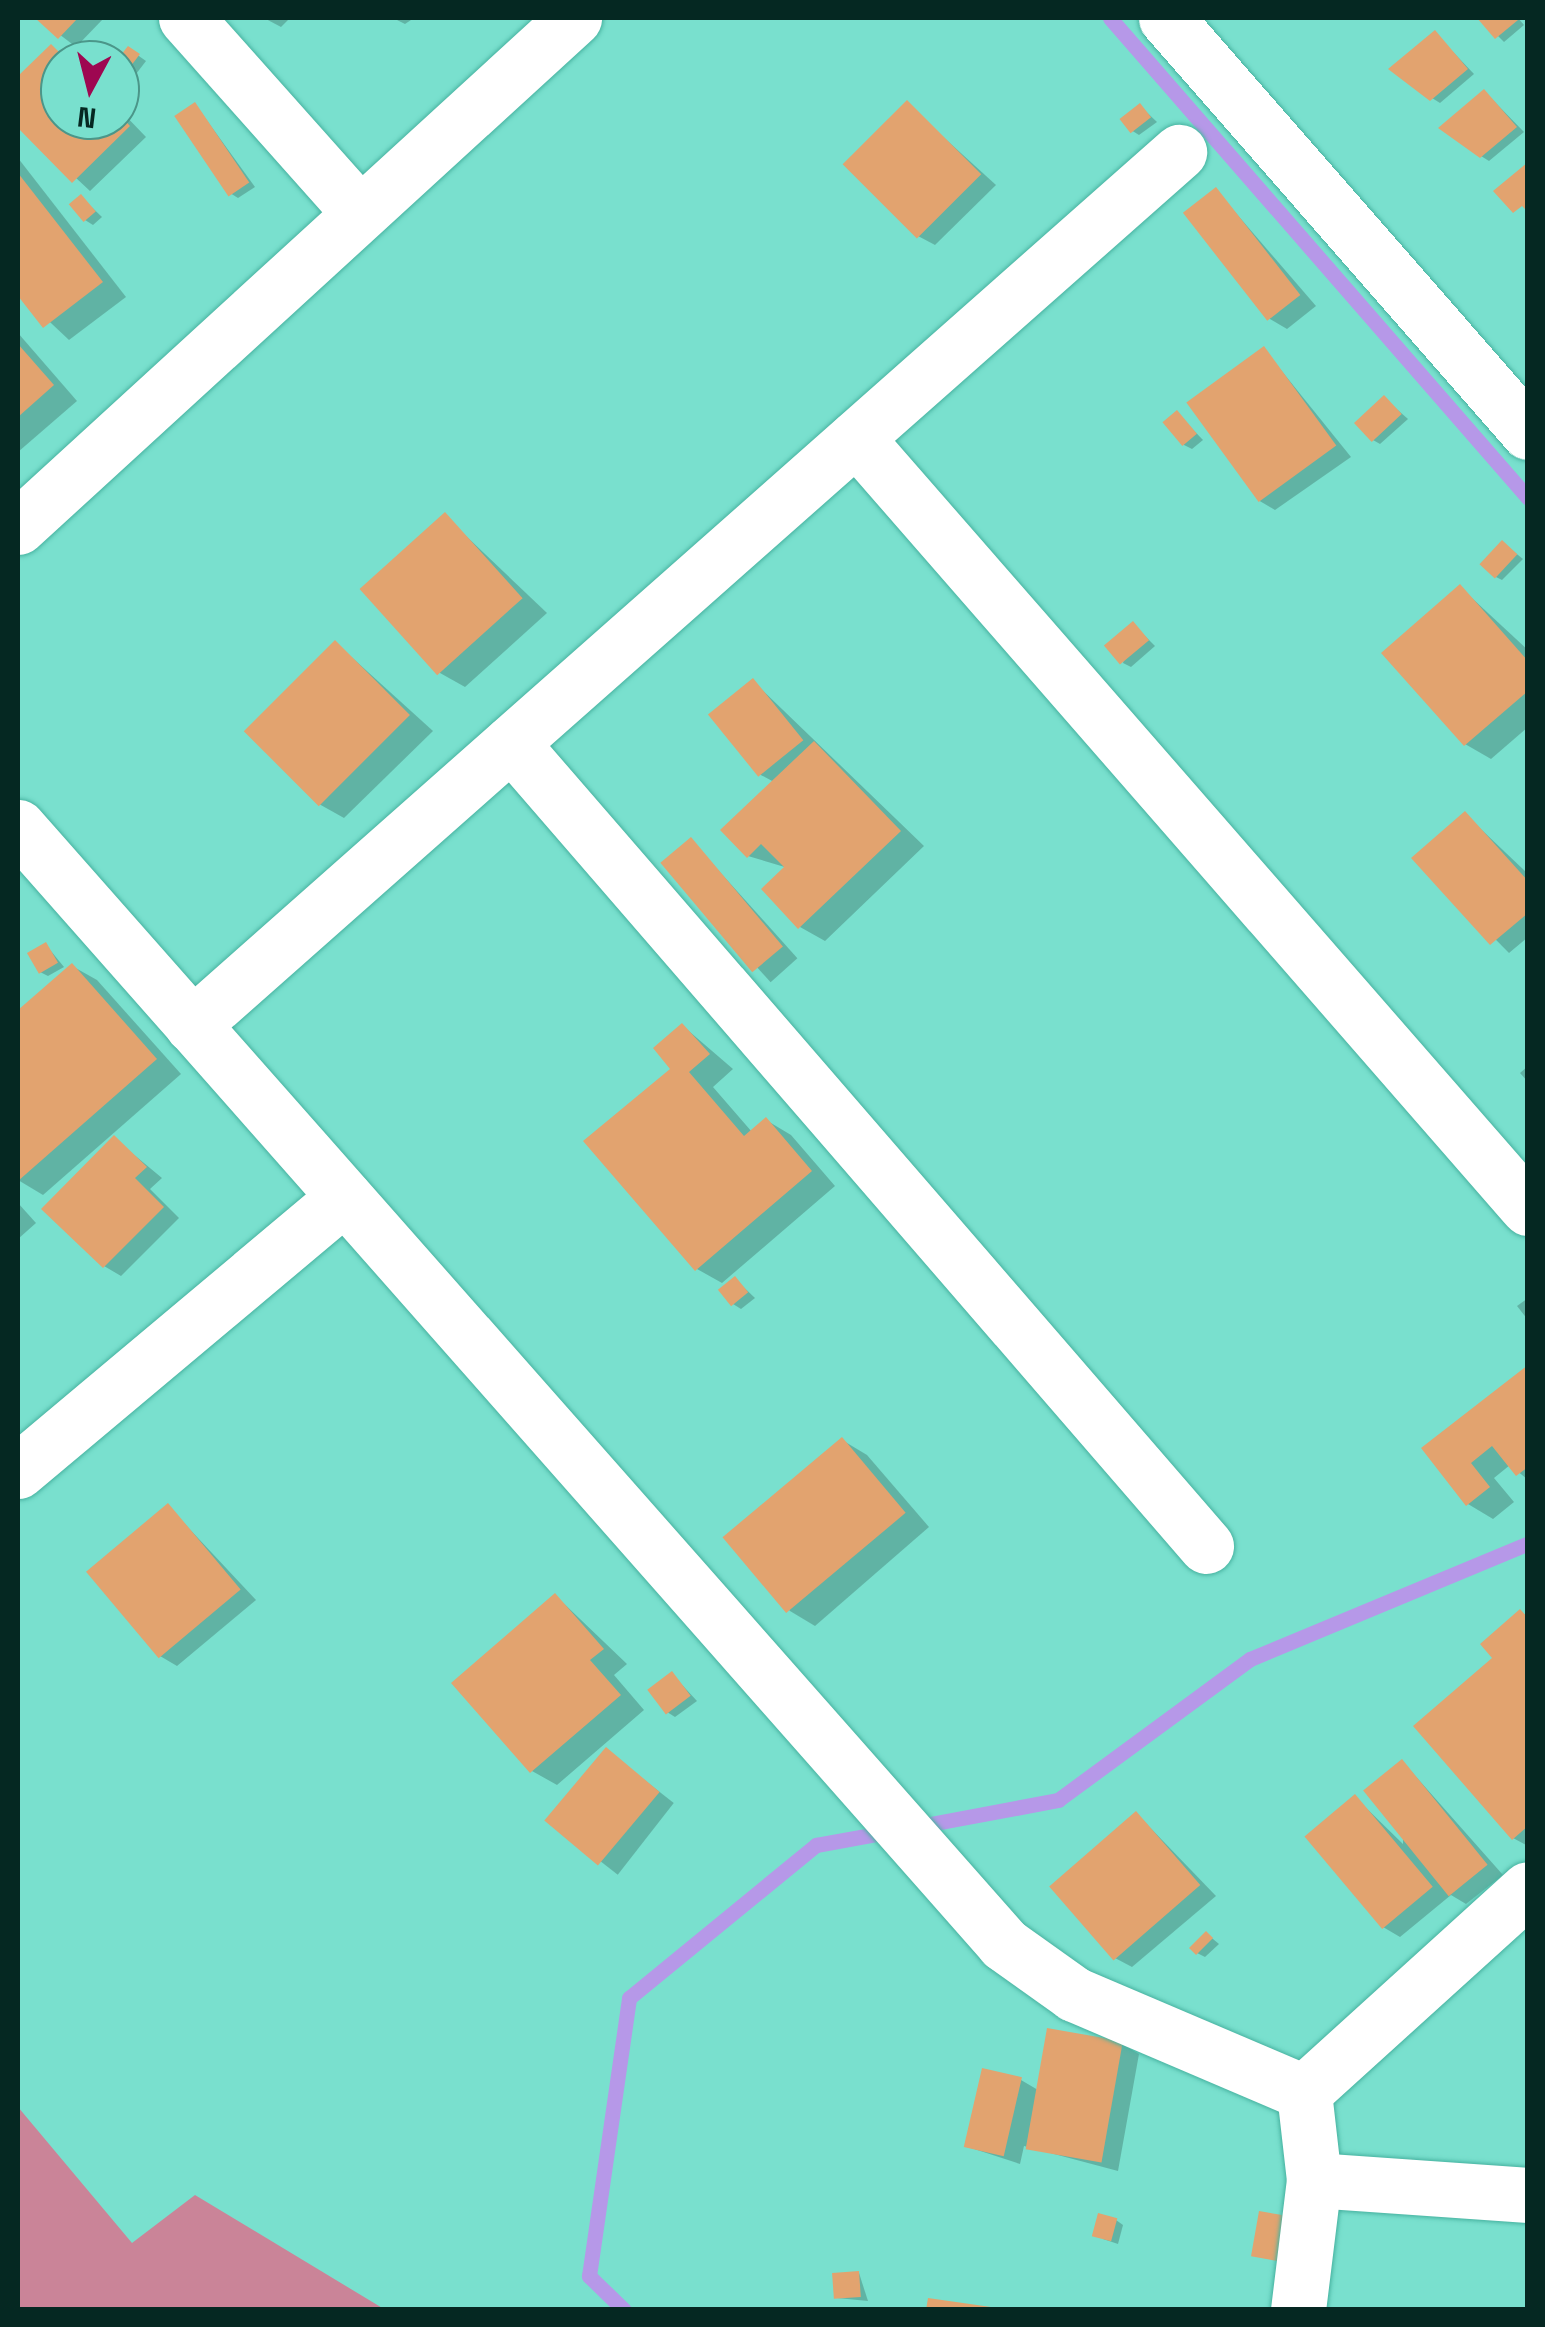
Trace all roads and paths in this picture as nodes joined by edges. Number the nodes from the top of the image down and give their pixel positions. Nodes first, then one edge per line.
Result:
1 (186, 18) edge
2 (574, 18) edge
3 (1192, 26) edge
4 (1179, 152) dead end
5 (360, 213) junction
6 (1528, 432) edge
7 (856, 438) junction
8 (18, 528) edge
9 (510, 744) junction
10 (18, 827) edge
11 (192, 1025) junction
12 (344, 1197) junction
13 (1528, 1208) edge
14 (18, 1471) edge
15 (1206, 1546) dead end
16 (1528, 1889) edge
17 (1304, 2092) junction
18 (1314, 2180) junction
19 (1528, 2195) edge
20 (1298, 2310) edge

1 - 5 street
2 - 5 street
3 - 6 street
4 - 7 street
5 - 8 street
7 - 9 street
7 - 13 street
9 - 11 street
9 - 15 street
10 - 11 street
11 - 12 street
12 - 14 street
12 - 17 street
16 - 17 street
17 - 18 street
18 - 19 street
18 - 20 street

